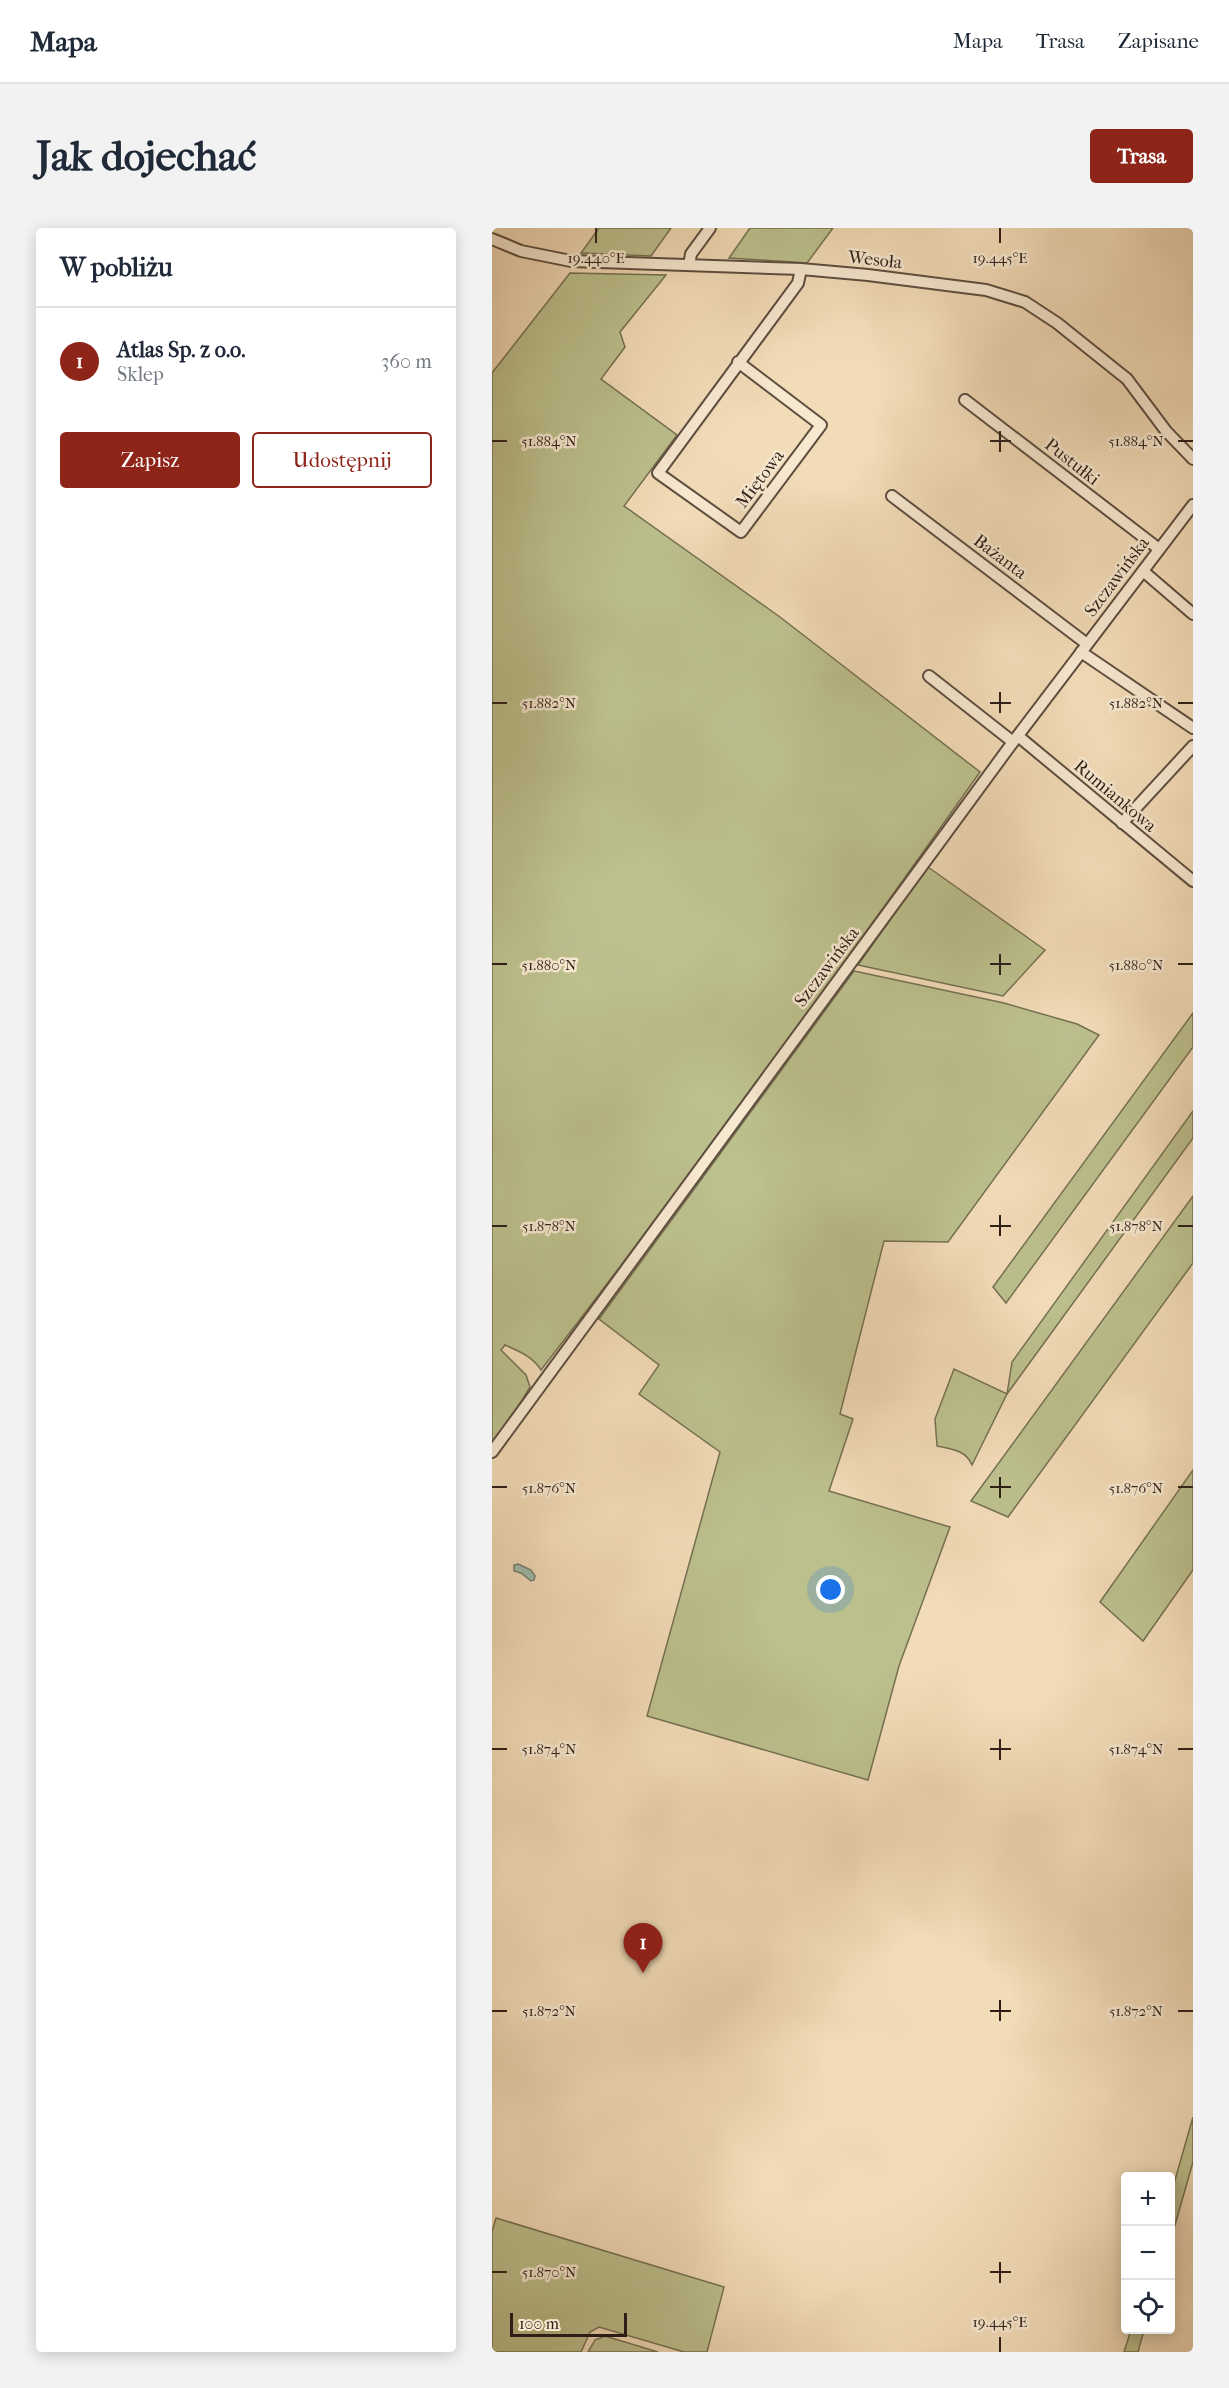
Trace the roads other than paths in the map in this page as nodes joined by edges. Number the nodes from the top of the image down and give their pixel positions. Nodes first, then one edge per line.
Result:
1 (710, 228) edge
2 (492, 239) edge
3 (689, 266) junction
4 (801, 270) junction
5 (738, 362) junction
6 (965, 400) dead end
7 (1193, 459) edge
8 (892, 496) dead end
9 (1193, 505) edge
10 (1159, 549) junction
11 (1143, 571) junction
12 (1193, 614) edge
13 (1084, 648) junction
14 (929, 676) dead end
15 (1193, 728) edge
16 (1015, 739) junction
17 (1193, 746) edge
18 (1122, 824) junction
19 (1193, 880) edge
20 (492, 1452) edge

1 - 3 street
2 - 3 street, Wesoła
3 - 4 street, Wesoła
4 - 5 street, Miętowa
4 - 7 street, Wesoła
5 - 5 street, Miętowa
6 - 10 street, Pustułki
8 - 13 street, Bażanta
9 - 10 street, Szczawińska
10 - 11 street, Szczawińska
11 - 12 street
11 - 13 street, Szczawińska
13 - 15 street, Bażanta
13 - 16 street, Szczawińska
14 - 16 street, Rumiankowa
16 - 18 street, Rumiankowa
16 - 20 street, Szczawińska
17 - 18 street
18 - 19 street, Rumiankowa

